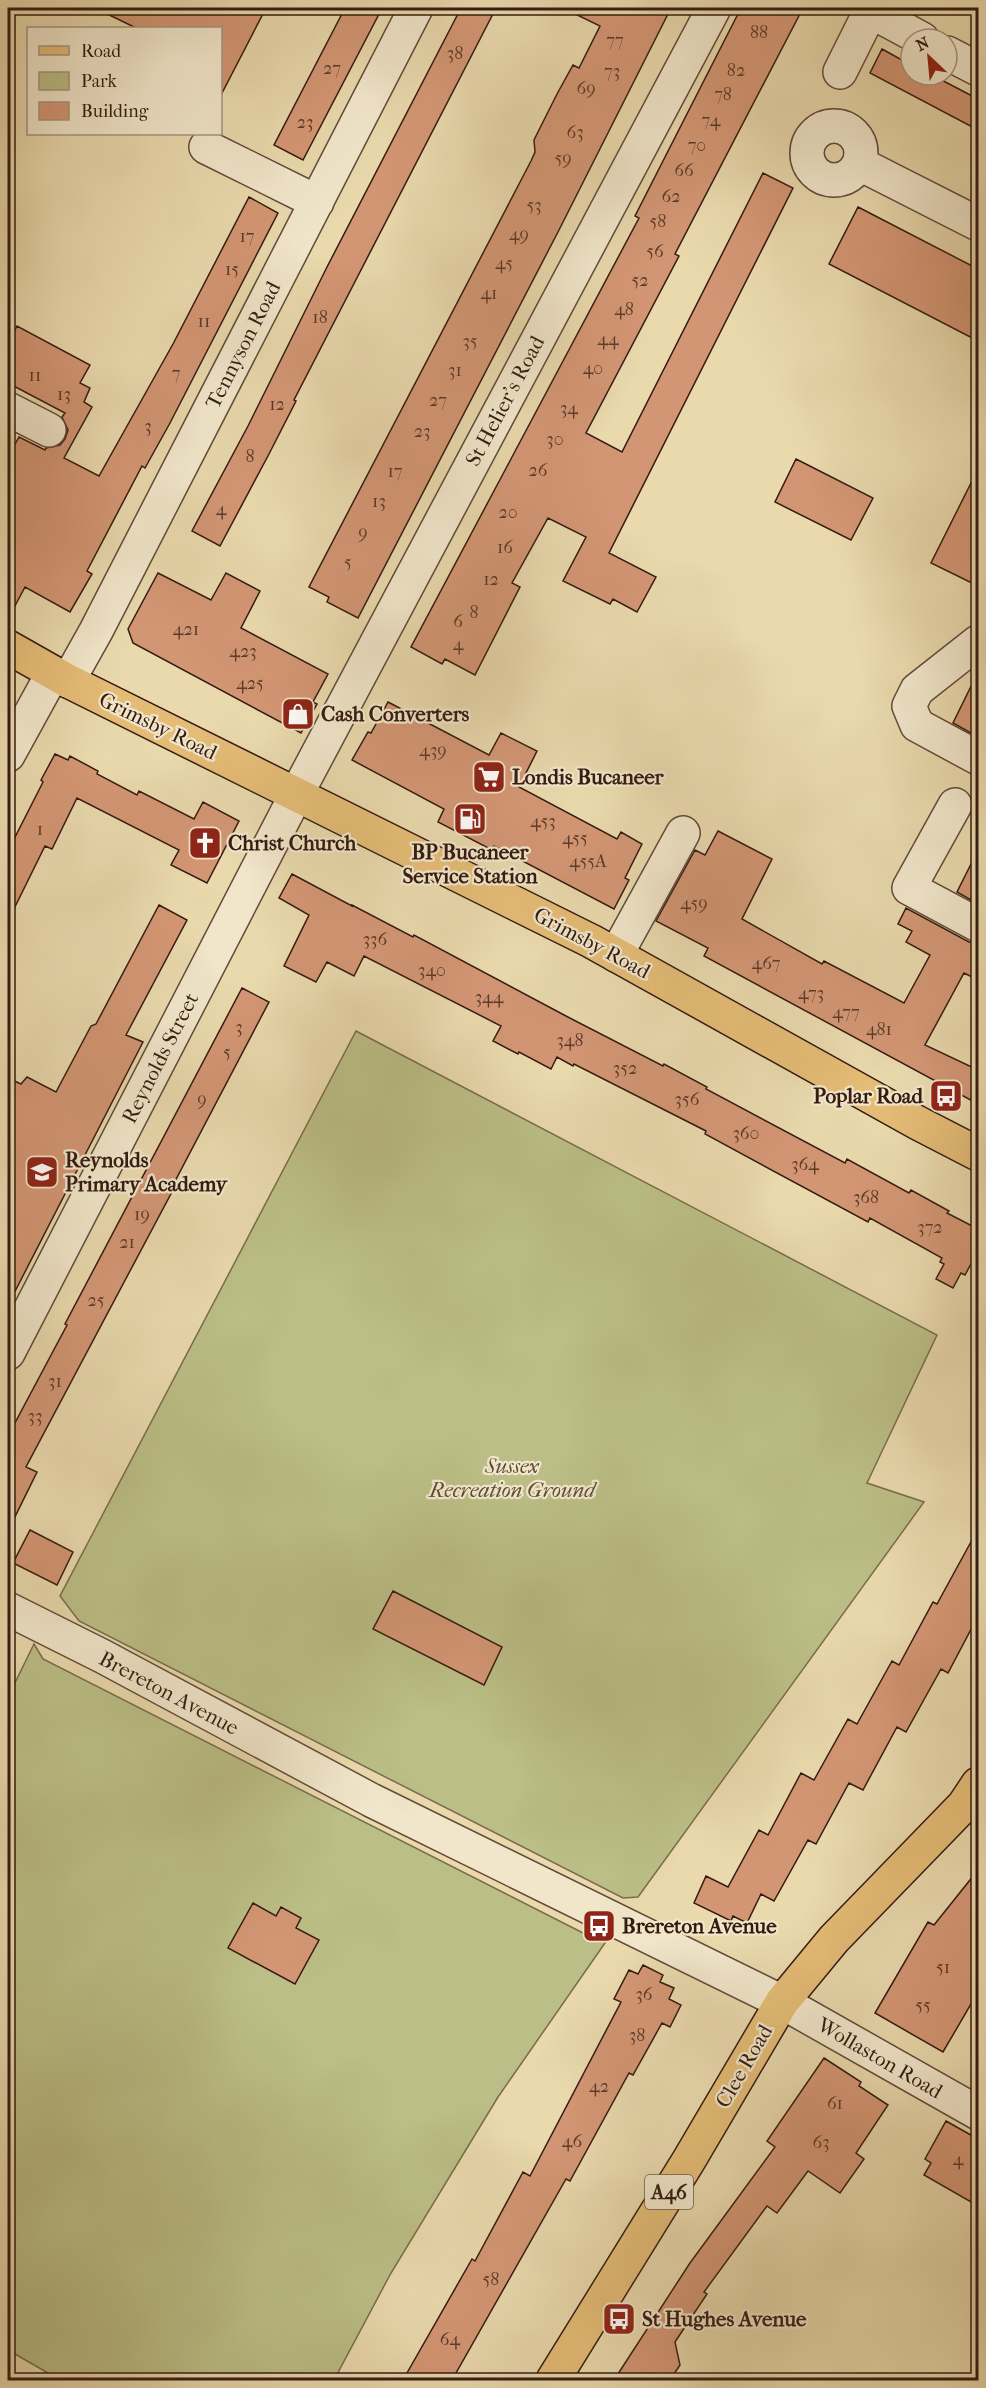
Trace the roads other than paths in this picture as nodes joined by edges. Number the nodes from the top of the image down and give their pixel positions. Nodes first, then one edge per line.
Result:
1 (416, 8) edge
2 (714, 8) edge
3 (871, 9) edge
4 (902, 27) edge
5 (959, 59) edge
6 (978, 69) edge
7 (840, 72) dead end
8 (206, 147) dead end
9 (860, 164) dead end
10 (317, 202) junction
11 (978, 224) edge
12 (8, 409) edge
13 (49, 430) dead end
14 (978, 642) edge
15 (8, 646) edge
16 (61, 677) junction
17 (8, 755) edge
18 (978, 758) edge
19 (297, 795) junction
20 (955, 805) dead end
21 (683, 833) dead end
22 (978, 925) edge
23 (616, 955) junction
24 (978, 1152) edge
25 (8, 1353) edge
26 (8, 1609) edge
27 (978, 1784) edge
28 (782, 2002) junction
29 (978, 2114) edge
30 (553, 2380) edge

1 - 10 street, Tennyson Road
2 - 19 street, St Helier's Road
3 - 4 street
3 - 7 street
5 - 6 street
8 - 10 street
9 - 11 street
10 - 16 street, Tennyson Road
12 - 13 street
14 - 18 street
15 - 16 main road, Grimsby Road
16 - 17 street, Tennyson Road
16 - 19 main road, Grimsby Road
19 - 23 main road, Grimsby Road
19 - 25 street, Reynolds Street
20 - 22 street
21 - 23 street
23 - 24 main road, Grimsby Road
26 - 28 street, Brereton Avenue
27 - 28 main road, Clee Road / A46
28 - 29 street, Wollaston Road
28 - 30 main road, Clee Road / A46

